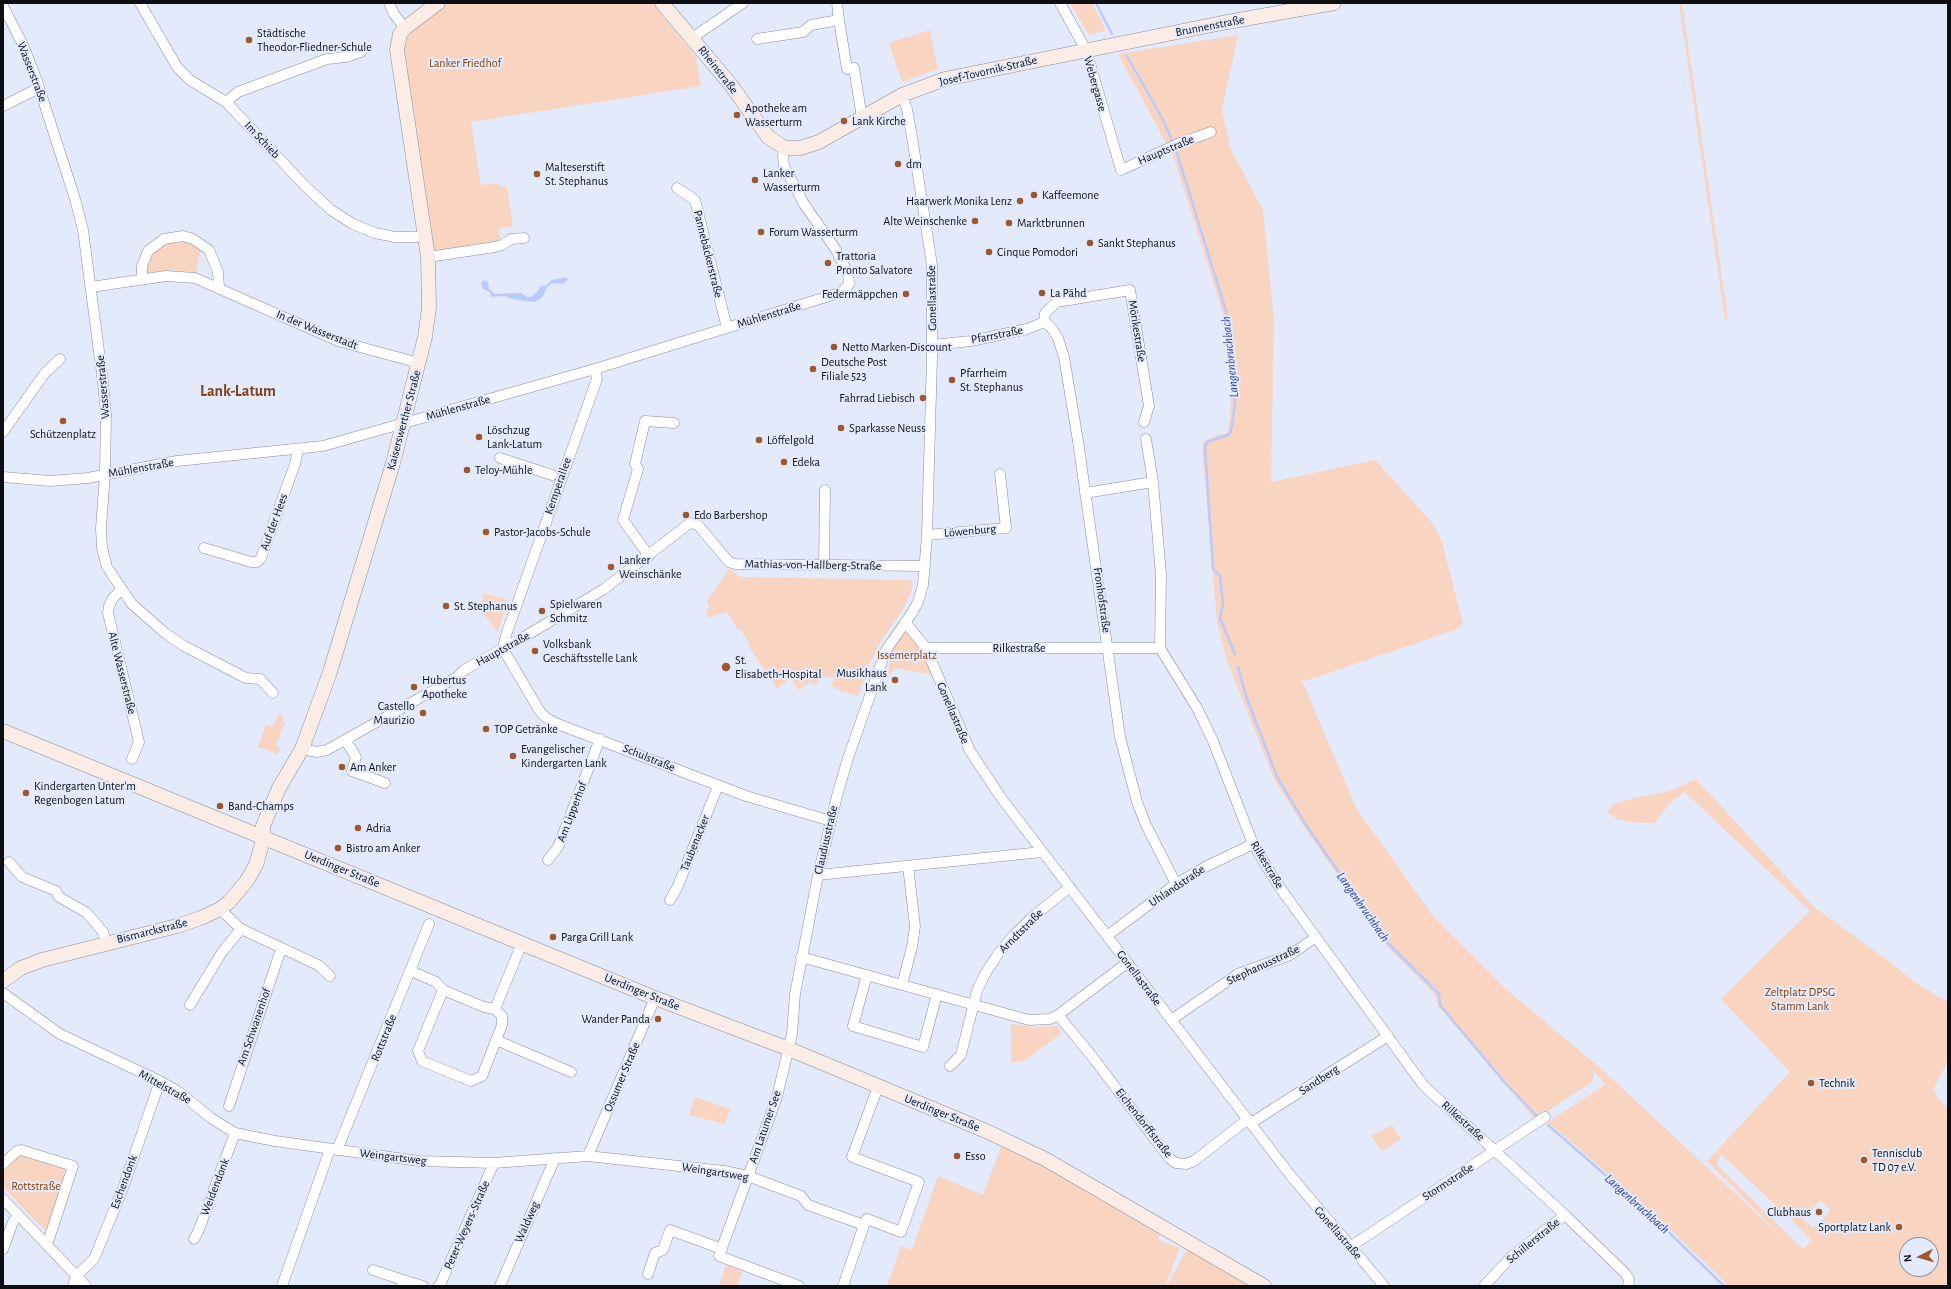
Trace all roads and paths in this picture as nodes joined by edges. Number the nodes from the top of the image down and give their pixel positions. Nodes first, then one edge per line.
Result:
1 (140, 3) edge
2 (389, 3) edge
3 (438, 3) edge
4 (662, 3) edge
5 (743, 3) edge
6 (837, 3) edge
7 (1060, 3) edge
8 (1334, 3) edge
9 (3, 6) edge
10 (839, 20) junction
11 (405, 28) junction
12 (692, 38) junction
13 (757, 40) dead end
14 (1086, 50) junction
15 (361, 52) dead end
16 (39, 88) junction
17 (902, 95) junction
18 (226, 102) junction
19 (3, 106) edge
20 (862, 118) junction
21 (1212, 132) dead end
22 (785, 148) junction
23 (1121, 170) joint
24 (676, 188) dead end
25 (425, 237) junction
26 (524, 238) dead end
27 (428, 257) junction
28 (142, 279) junction
29 (91, 287) junction
30 (219, 288) junction
31 (1040, 323) junction
32 (726, 328) junction
33 (932, 345) junction
34 (60, 359) dead end
35 (419, 363) junction
36 (595, 369) junction
37 (1144, 422) dead end
38 (674, 423) dead end
39 (403, 424) junction
40 (3, 432) edge
41 (1146, 439) dead end
42 (298, 450) junction
43 (500, 458) dead end
44 (105, 474) junction
45 (1000, 474) dead end
46 (552, 475) dead end
47 (3, 477) edge
48 (1153, 482) junction
49 (826, 490) dead end
50 (1085, 493) junction
51 (694, 523) joint
52 (927, 536) junction
53 (204, 548) dead end
54 (649, 556) junction
55 (824, 565) junction
56 (925, 566) junction
57 (121, 590) junction
58 (905, 622) junction
59 (893, 639) joint
60 (926, 648) junction
61 (1109, 648) junction
62 (1160, 648) junction
63 (503, 649) junction
64 (273, 693) dead end
65 (3, 731) edge
66 (600, 739) junction
67 (346, 740) junction
68 (302, 749) junction
69 (132, 759) dead end
70 (385, 783) dead end
71 (718, 786) junction
72 (831, 820) junction
73 (264, 836) junction
74 (1253, 844) junction
75 (1042, 852) junction
76 (548, 860) dead end
77 (9, 862) dead end
78 (908, 866) junction
79 (818, 875) junction
80 (1176, 884) junction
81 (1070, 887) junction
82 (670, 900) dead end
83 (220, 909) junction
84 (429, 924) dead end
85 (240, 929) junction
86 (1107, 936) junction
87 (1316, 938) junction
88 (106, 942) junction
89 (522, 943) junction
90 (281, 949) junction
91 (801, 957) junction
92 (1127, 963) junction
93 (411, 971) junction
94 (867, 975) junction
95 (330, 976) dead end
96 (3, 981) edge
97 (902, 985) junction
98 (443, 990) junction
99 (3, 993) edge
100 (937, 994) junction
101 (655, 998) junction
102 (973, 1004) junction
103 (190, 1005) dead end
104 (495, 1009) junction
105 (1058, 1016) junction
106 (1171, 1020) junction
107 (1388, 1036) junction
108 (496, 1040) junction
109 (789, 1049) junction
110 (950, 1066) dead end
111 (571, 1072) dead end
112 (160, 1081) junction
113 (878, 1087) junction
114 (229, 1106) dead end
115 (1545, 1117) dead end
116 (1249, 1121) junction
117 (235, 1133) junction
118 (334, 1150) junction
119 (1495, 1151) junction
120 (588, 1156) junction
121 (555, 1158) junction
122 (494, 1163) junction
123 (3, 1164) edge
124 (748, 1176) junction
125 (3, 1199) edge
126 (18, 1215) junction
127 (1565, 1215) junction
128 (864, 1225) junction
129 (194, 1239) dead end
130 (47, 1245) junction
131 (1350, 1247) junction
132 (3, 1249) edge
133 (722, 1249) junction
134 (374, 1270) dead end
135 (648, 1274) dead end
136 (75, 1281) edge
137 (402, 1283) edge
138 (86, 1286) edge
139 (282, 1286) edge
140 (423, 1286) edge
141 (438, 1286) edge
142 (500, 1286) edge
143 (799, 1286) edge
144 (843, 1286) edge
145 (1264, 1286) edge
146 (1384, 1286) edge
147 (1484, 1286) edge
148 (1628, 1286) edge

1 - 18 street, Im Schieb
2 - 11 street
3 - 11 street
4 - 12 street, Rheinstraße
5 - 12 street
6 - 10 street
7 - 14 street, Webergasse
8 - 14 street, Brunnenstraße
9 - 16 street, Wasserstraße
10 - 13 street
10 - 20 street
11 - 25 street, Kaiserswerther Straße
12 - 22 street, Rheinstraße
14 - 17 street, Josef-Tovornik-Straße
14 - 23 street, Webergasse
15 - 18 street
16 - 19 street
16 - 29 street, Wasserstraße
17 - 20 street, Josef-Tovornik-Straße
17 - 33 street, Gonellastraße
18 - 25 street, Im Schieb
20 - 22 street, Josef-Tovornik-Straße
21 - 23 street, Hauptstraße
22 - 32 street, Mühlenstraße
24 - 32 street, Pannebäckerstraße
25 - 27 street, Kaiserswerther Straße
26 - 27 street
27 - 35 street, Kaiserswerther Straße
28 - 29 street, In der Wasserstadt
28 - 30 street, In der Wasserstadt
28 - 30 street
29 - 44 street, Wasserstraße
30 - 35 street, In der Wasserstadt
31 - 33 street, Pfarrstraße
31 - 37 street, Mörikestraße
31 - 50 street, Fronhofstraße
32 - 36 street, Mühlenstraße
33 - 52 street, Gonellastraße
34 - 40 street
35 - 39 street, Kaiserswerther Straße
36 - 39 street, Mühlenstraße
36 - 63 street, Kemperallee
38 - 54 street
39 - 42 street, Mühlenstraße
39 - 68 street, Kaiserswerther Straße
41 - 48 street
42 - 44 street, Mühlenstraße
42 - 53 street, Auf der Hees
43 - 46 street
44 - 47 street, Mühlenstraße
44 - 57 street, Wasserstraße
45 - 52 street, Löwenburg
48 - 50 street
48 - 62 street
49 - 55 street
50 - 61 street, Fronhofstraße
51 - 54 street, Hauptstraße
51 - 55 street, Mathias-von-Hallberg-Straße
52 - 56 street, Gonellastraße
54 - 63 street, Hauptstraße
55 - 56 street, Mathias-von-Hallberg-Straße
56 - 58 street, Gonellastraße
57 - 64 street, Wasserstraße
57 - 69 street, Alte Wasserstraße
58 - 59 street, Gonellastraße
58 - 60 street
59 - 72 street, Claudiusstraße
60 - 61 street, Rilkestraße
60 - 75 street, Gonellastraße
61 - 62 street, Rilkestraße
61 - 80 street, Fronhofstraße
62 - 74 street, Rilkestraße
63 - 66 street, Schulstraße
63 - 67 street, Hauptstraße
65 - 73 street, Uerdinger Straße
66 - 71 street, Schulstraße
66 - 76 street, Am Lipperhof
67 - 68 street, Hauptstraße
67 - 70 street
68 - 73 street, Kaiserswerther Straße
71 - 72 street, Schulstraße
71 - 82 street, Taubenacker
72 - 79 street, Claudiusstraße
73 - 83 street, Bismarckstraße
73 - 89 street, Uerdinger Straße
74 - 80 street, Uhlandstraße
74 - 87 street, Rilkestraße
75 - 78 street
75 - 81 street, Gonellastraße
77 - 88 street
78 - 79 street
78 - 97 street
79 - 91 street, Claudiusstraße
80 - 86 street, Uhlandstraße
81 - 86 street, Gonellastraße
81 - 102 street, Arndtstraße
83 - 85 street
83 - 88 street, Bismarckstraße
84 - 93 street, Rottstraße
85 - 90 street
85 - 103 street
86 - 92 street, Gonellastraße
87 - 106 street, Stephanusstraße
87 - 107 street, Rilkestraße
88 - 96 street, Bismarckstraße
89 - 101 street, Uerdinger Straße
89 - 104 street
90 - 95 street
90 - 114 street, Am Schwanenhof
91 - 94 street
91 - 109 street, Claudiusstraße
92 - 105 street
92 - 106 street, Gonellastraße
93 - 98 street
93 - 118 street, Rottstraße
94 - 97 street
94 - 100 street
97 - 100 street
98 - 104 street
98 - 108 street
99 - 112 street, Mittelstraße
100 - 102 street
101 - 109 street, Uerdinger Straße
101 - 120 street, Ossumer Straße
102 - 105 street
102 - 110 street
104 - 108 street
105 - 116 street, Eichendorffstraße
106 - 116 street, Gonellastraße
107 - 116 street, Sandberg
107 - 119 street, Rilkestraße
108 - 111 street
109 - 113 street, Uerdinger Straße
109 - 124 street, Am Latumer See
112 - 117 street, Mittelstraße
112 - 136 street, Eschendonk
113 - 128 street, Weingartsweg
113 - 145 street, Uerdinger Straße
115 - 119 street, Stormstraße
116 - 131 street, Gonellastraße
117 - 118 street, Mittelstraße
117 - 129 street, Weidendonk
118 - 122 street, Weingartsweg
118 - 139 street, Rottstraße
119 - 127 street, Rilkestraße
119 - 131 street, Stormstraße
120 - 121 street, Weingartsweg
120 - 124 street, Weingartsweg
121 - 122 street, Weingartsweg
121 - 142 street, Waldweg
122 - 141 street, Peter-Weyers-Straße
123 - 130 street
124 - 128 street, Weingartsweg
124 - 133 street, Am Latumer See
125 - 126 street
126 - 130 street
126 - 132 street
127 - 147 street, Schillerstraße
127 - 148 street, Schillerstraße
128 - 144 street
130 - 136 street
131 - 146 street, Gonellastraße
133 - 135 street
133 - 143 street
134 - 137 street
136 - 138 street
137 - 140 street

